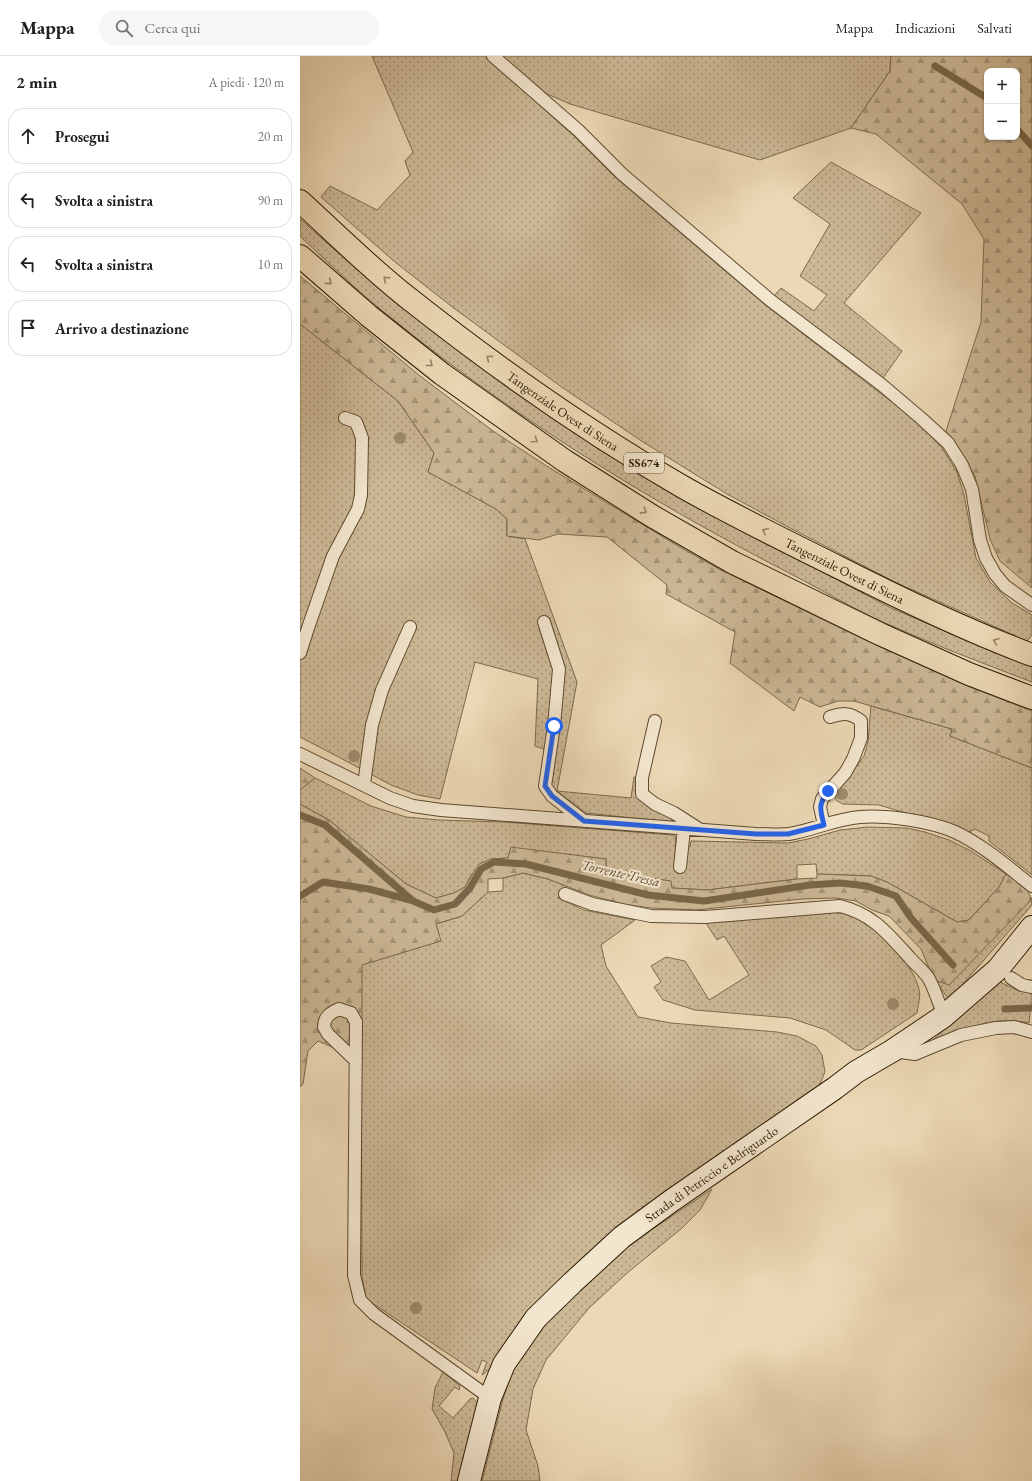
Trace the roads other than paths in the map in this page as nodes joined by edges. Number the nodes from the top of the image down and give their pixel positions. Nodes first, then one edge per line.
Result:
1 (493, 56) edge
2 (300, 201) edge
3 (300, 256) edge
4 (345, 418) dead end
5 (1032, 605) edge
6 (544, 622) dead end
7 (410, 627) dead end
8 (300, 653) edge
9 (1032, 656) edge
10 (1032, 698) edge
11 (830, 717) dead end
12 (655, 721) dead end
13 (300, 754) edge
14 (364, 785) junction
15 (584, 821) junction
16 (824, 825) junction
17 (684, 829) junction
18 (700, 830) junction
19 (680, 867) dead end
20 (1032, 886) edge
21 (565, 894) dead end
22 (1032, 927) edge
23 (1011, 978) dead end
24 (1032, 988) edge
25 (944, 1016) junction
26 (1032, 1032) edge
27 (892, 1051) junction
28 (356, 1061) dead end
29 (490, 1398) junction
30 (469, 1481) edge

1 - 5 lane
9 -> 2 highway, Tangenziale Ovest di Siena / SS674
3 -> 10 highway
4 - 8 lane
6 - 15 lane
7 - 14 lane
11 - 16 lane
12 - 18 lane
13 - 14 lane
14 - 15 lane
15 - 17 lane
16 - 18 lane
16 - 20 lane
17 - 18 lane
17 - 19 lane
21 - 25 lane
22 - 25 street, Strada di Petriccio e Belriguardo
23 - 24 lane
25 - 27 street, Strada di Petriccio e Belriguardo
26 - 27 lane
27 - 29 street, Strada di Petriccio e Belriguardo
28 - 29 lane
29 - 30 street, Strada di Petriccio e Belriguardo

